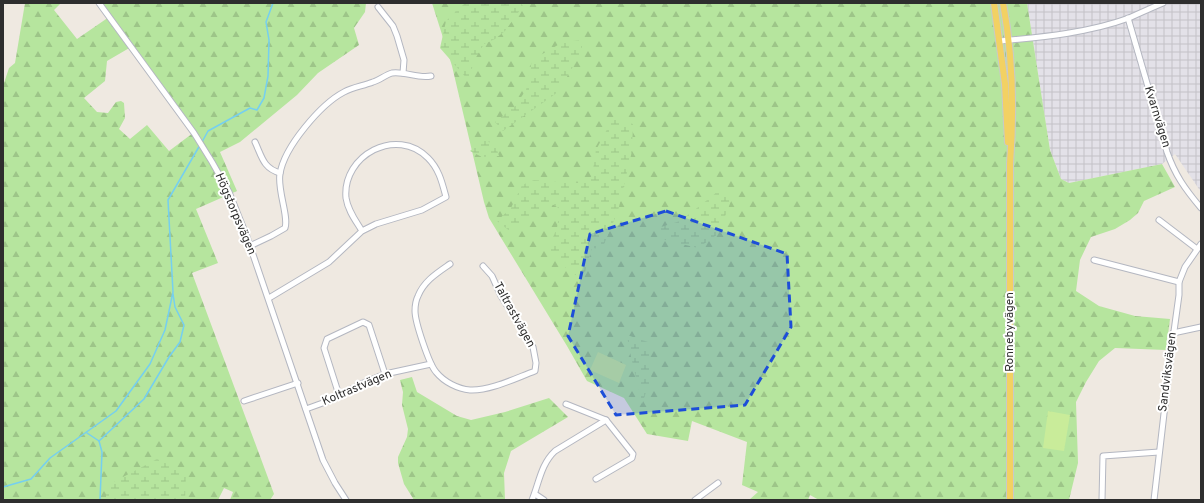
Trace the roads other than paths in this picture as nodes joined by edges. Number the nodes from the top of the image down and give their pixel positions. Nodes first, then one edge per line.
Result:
1 (99, 3) edge
2 (994, 3) edge
3 (1003, 3) edge
4 (1163, 3) edge
5 (378, 7) dead end
6 (1128, 18) junction
7 (1009, 40) junction
8 (1000, 41) junction
9 (403, 74) junction
10 (431, 76) dead end
11 (255, 142) dead end
12 (1010, 164) junction
13 (280, 173) junction
14 (1201, 208) edge
15 (1159, 220) dead end
16 (362, 232) junction
17 (250, 246) junction
18 (1199, 247) edge
19 (1094, 260) dead end
20 (450, 264) dead end
21 (483, 266) dead end
22 (1179, 282) junction
23 (269, 298) junction
24 (1201, 327) edge
25 (1173, 333) junction
26 (431, 364) junction
27 (385, 374) junction
28 (298, 383) junction
29 (339, 395) junction
30 (244, 401) dead end
31 (566, 404) dead end
32 (306, 409) junction
33 (606, 420) junction
34 (1159, 452) junction
35 (596, 479) dead end
36 (718, 483) dead end
37 (535, 494) junction
38 (697, 498) edge
39 (346, 500) edge
40 (532, 500) edge
41 (544, 500) edge
42 (1010, 500) edge
43 (1102, 500) edge
44 (1154, 500) edge

1 - 17 street, Högstorpsvägen
2 - 8 main road, Ronnebyvägen
3 - 7 main road, Ronnebyvägen
4 - 6 street
5 - 9 street
6 - 7 street
6 - 14 street, Kvarnvägen
7 - 8 street
7 - 12 main road, Ronnebyvägen
8 - 12 main road, Ronnebyvägen
9 - 10 street
9 - 13 street
11 - 13 street
12 - 42 main road, Ronnebyvägen
13 - 17 street
15 - 18 street, Sandviksvägen
16 - 16 street
16 - 23 street
17 - 23 street, Högstorpsvägen
18 - 22 street, Sandviksvägen
19 - 22 street
20 - 26 street
21 - 26 street, Taltrastvägen
22 - 25 street, Sandviksvägen
23 - 28 street, Högstorpsvägen
24 - 25 street
25 - 34 street, Sandviksvägen
26 - 27 street, Koltrastvägen
27 - 29 street, Koltrastvägen
27 - 29 street
28 - 30 street
28 - 32 street, Högstorpsvägen
29 - 32 street, Koltrastvägen
31 - 33 street
32 - 39 street, Högstorpsvägen
33 - 35 street
33 - 37 street
34 - 43 street
34 - 44 street, Sandviksvägen
36 - 38 street
37 - 40 street
37 - 41 street

